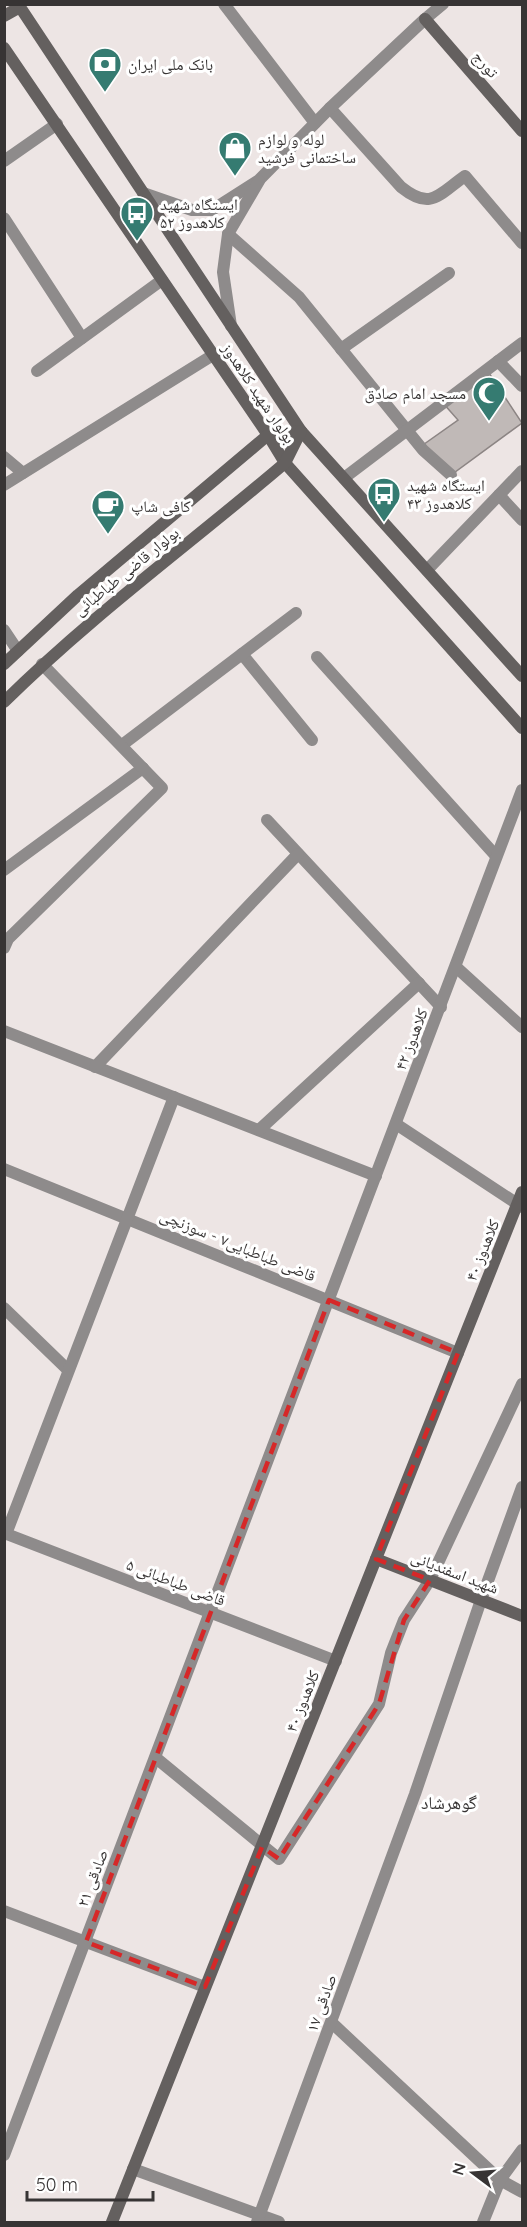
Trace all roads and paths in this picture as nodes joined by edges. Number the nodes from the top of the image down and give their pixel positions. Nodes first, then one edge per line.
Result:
1 (224, 4) edge
2 (443, 4) edge
3 (19, 6) edge
4 (4, 16) edge
5 (425, 19) junction
6 (4, 48) edge
7 (9, 64) edge
8 (330, 108) junction
9 (315, 123) junction
10 (57, 124) junction
11 (522, 131) edge
12 (4, 161) edge
13 (259, 180) junction
14 (143, 193) junction
15 (4, 218) edge
16 (228, 234) junction
17 (522, 243) edge
18 (449, 273) dead end
19 (162, 280) junction
20 (231, 327) junction
21 (82, 338) junction
22 (522, 343) edge
23 (341, 349) junction
24 (213, 355) junction
25 (498, 361) junction
26 (37, 371) dead end
27 (522, 386) edge
28 (407, 430) junction
29 (301, 431) junction
30 (268, 435) junction
31 (4, 457) edge
32 (285, 463) junction
33 (522, 471) edge
34 (23, 473) junction
35 (450, 475) dead end
36 (344, 478) junction
37 (4, 485) edge
38 (499, 495) junction
39 (522, 520) edge
40 (427, 570) junction
41 (296, 613) dead end
42 (4, 630) edge
43 (18, 651) junction
44 (242, 654) junction
45 (317, 657) dead end
46 (4, 664) edge
47 (42, 664) junction
48 (522, 676) edge
49 (4, 702) edge
50 (522, 728) edge
51 (312, 740) dead end
52 (122, 745) junction
53 (143, 768) junction
54 (522, 790) edge
55 (267, 820) dead end
56 (298, 854) junction
57 (496, 856) junction
58 (4, 870) edge
59 (6, 941) edge
60 (456, 967) junction
61 (419, 983) junction
62 (441, 1007) junction
63 (522, 1027) edge
64 (4, 1031) edge
65 (95, 1066) junction
66 (174, 1097) junction
67 (396, 1124) junction
68 (259, 1130) junction
69 (4, 1169) edge
70 (376, 1176) junction
71 (521, 1201) edge
72 (127, 1218) junction
73 (329, 1300) junction
74 (4, 1308) edge
75 (458, 1353) junction
76 (68, 1370) junction
77 (522, 1384) edge
78 (522, 1486) edge
79 (5, 1534) edge
80 (376, 1559) junction
81 (430, 1580) junction
82 (481, 1600) junction
83 (211, 1613) junction
84 (522, 1616) edge
85 (336, 1661) junction
86 (156, 1758) junction
87 (262, 1847) junction
88 (4, 1911) edge
89 (86, 1942) junction
90 (206, 1988) junction
91 (332, 2023) junction
92 (522, 2150) edge
93 (4, 2155) edge
94 (133, 2169) junction
95 (500, 2180) junction
96 (522, 2192) edge
97 (259, 2219) edge
98 (112, 2223) edge
99 (279, 2223) edge
100 (483, 2223) edge

1 - 9 street
2 - 5 street
3 - 4 main road
3 - 14 main road, بولوار شهید کلاهدوز
5 - 8 street
5 - 11 main road, تورج
6 - 7 main road, بولوار شهید کلاهدوز
7 - 10 main road, بولوار شهید کلاهدوز
8 - 9 street
8 - 17 street
9 - 13 street
10 - 12 street
10 - 19 main road, بولوار شهید کلاهدوز
13 - 14 street
13 - 16 street
14 - 20 main road, بولوار شهید کلاهدوز
15 - 21 street
16 - 20 street
16 - 23 street
18 - 23 street
19 - 21 street
19 - 24 main road, بولوار شهید کلاهدوز
20 - 29 main road, بولوار شهید کلاهدوز
21 - 26 street
22 - 25 street
23 - 28 street
24 - 30 main road, بولوار شهید کلاهدوز
24 - 34 street
25 - 27 street
25 - 28 street
28 - 35 street
28 - 36 street
29 - 30 main road
29 - 32 main road, بولوار قاضی طباطبائی
29 - 36 main road, بولوار شهید کلاهدوز
30 - 32 main road, بولوار شهید کلاهدوز
30 - 43 main road, بولوار قاضی طباطبائی
31 - 34 street
32 - 47 main road, بولوار قاضی طباطبائی
32 - 50 main road, بولوار شهید کلاهدوز
33 - 38 street
34 - 37 street
36 - 40 main road, بولوار شهید کلاهدوز
38 - 39 street
38 - 40 street
40 - 48 main road, بولوار شهید کلاهدوز
41 - 44 street
42 - 43 street
43 - 46 main road, بولوار قاضی طباطبائی
44 - 51 street
44 - 52 street
45 - 57 street
47 - 49 main road, بولوار قاضی طباطبائی
47 - 52 street
52 - 53 street
53 - 58 street
53 - 59 street
54 - 57 street, کلاهدوز ۴۲
55 - 56 street
56 - 61 street
56 - 65 street
57 - 60 street, کلاهدوز ۴۲
60 - 62 street, کلاهدوز ۴۲
60 - 63 street
61 - 62 street
61 - 68 street
62 - 67 street, کلاهدوز ۴۲
64 - 65 street
65 - 66 street
66 - 68 street
66 - 72 street
67 - 70 street, کلاهدوز ۴۲
67 - 71 street
68 - 70 street
69 - 72 street, قاضی طباطبایی۷ - سوزنچی
70 - 73 street, کلاهدوز ۴۲
71 - 75 main road, کلاهدوز ۴۰
72 - 73 street, قاضی طباطبایی۷ - سوزنچی
72 - 76 street
73 - 75 street, قاضی طباطبایی۷ - سوزنچی
73 - 83 street, کلاهدوز ۴۲
74 - 76 street
75 - 80 main road, کلاهدوز ۴۰
76 - 79 street
77 - 81 street
78 - 82 street, صادقی ۱۷
79 - 83 street, قاضی طباطبائی ۵
80 - 81 main road, شهید اسفندیانی
80 - 85 main road, کلاهدوز ۴۰
81 - 82 main road, شهید اسفندیانی
81 - 87 street
82 - 84 main road, شهید اسفندیانی
82 - 91 street, صادقی ۱۷
83 - 85 street, قاضی طباطبائی ۵
83 - 86 street, صادقی ۲۱
85 - 87 main road, کلاهدوز ۴۰
86 - 87 street
86 - 89 street, صادقی ۲۱
87 - 90 main road, کلاهدوز ۴۰
88 - 89 street
89 - 90 street
89 - 93 street, صادقی ۲۱
90 - 94 main road, کلاهدوز ۴۰
91 - 95 street
91 - 97 street, صادقی ۱۷
92 - 95 street
94 - 97 street
94 - 98 main road, کلاهدوز ۴۰
95 - 96 street
95 - 100 street
97 - 99 street

